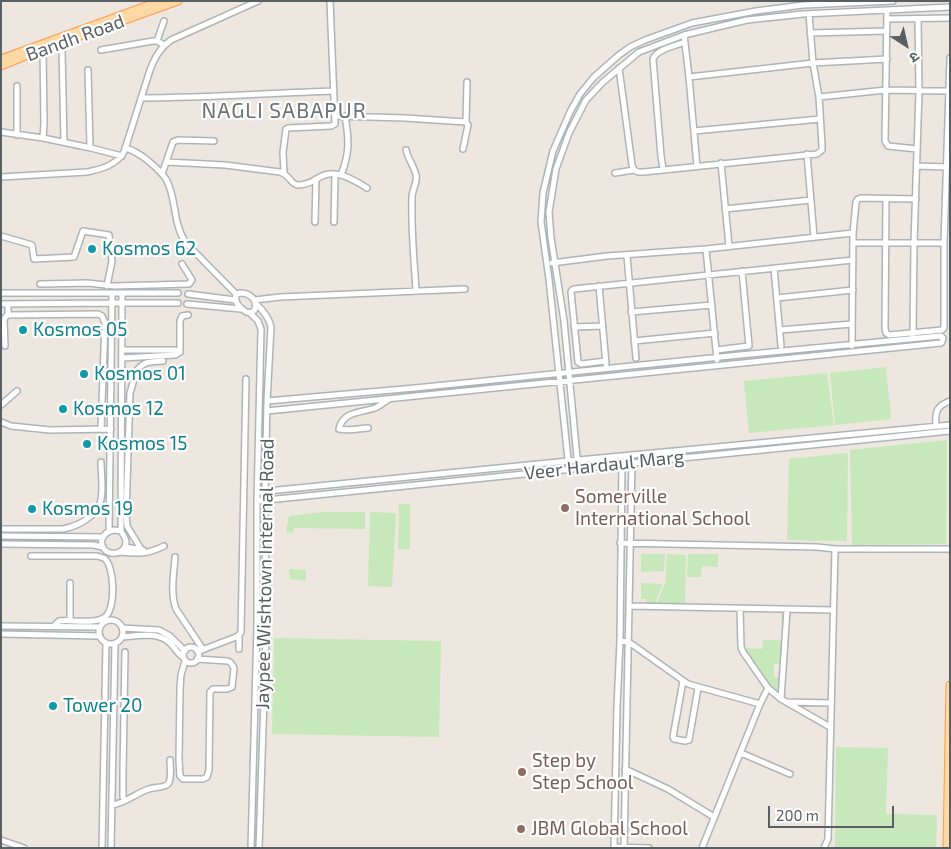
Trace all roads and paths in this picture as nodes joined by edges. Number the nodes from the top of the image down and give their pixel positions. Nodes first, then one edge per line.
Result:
1 (160, 1) edge
2 (178, 1) edge
3 (258, 1) edge
4 (330, 1) edge
5 (893, 1) edge
6 (950, 7) edge
7 (887, 10) junction
8 (809, 14) junction
9 (950, 18) edge
10 (887, 19) junction
11 (918, 19) junction
12 (164, 21) dead end
13 (887, 31) junction
14 (810, 33) junction
15 (684, 35) junction
16 (645, 40) junction
17 (157, 42) junction
18 (684, 42) junction
19 (164, 45) junction
20 (43, 49) junction
21 (648, 49) junction
22 (62, 50) dead end
23 (101, 50) dead end
24 (950, 58) edge
25 (1, 59) edge
26 (887, 59) junction
27 (813, 63) junction
28 (1, 66) edge
29 (618, 68) junction
30 (88, 70) dead end
31 (689, 77) junction
32 (467, 82) dead end
33 (17, 86) dead end
34 (886, 90) junction
35 (334, 91) junction
36 (918, 91) junction
37 (949, 91) edge
38 (819, 97) junction
39 (141, 98) junction
40 (335, 116) junction
41 (345, 116) junction
42 (820, 119) junction
43 (466, 122) junction
44 (694, 131) junction
45 (1, 132) edge
46 (17, 134) junction
47 (44, 138) junction
48 (214, 141) dead end
49 (64, 142) junction
50 (90, 147) junction
51 (126, 148) junction
52 (463, 149) dead end
53 (917, 149) junction
54 (406, 150) dead end
55 (807, 154) junction
56 (122, 156) junction
57 (166, 162) junction
58 (721, 163) junction
59 (697, 166) junction
60 (917, 166) junction
61 (946, 167) junction
62 (663, 169) junction
63 (634, 170) junction
64 (284, 173) junction
65 (616, 173) dead end
66 (162, 174) junction
67 (338, 175) junction
68 (1, 177) edge
69 (316, 179) junction
70 (367, 188) dead end
71 (886, 199) junction
72 (916, 199) junction
73 (811, 200) junction
74 (725, 210) junction
75 (315, 222) dead end
76 (334, 222) dead end
77 (853, 233) junction
78 (1, 236) edge
79 (814, 237) junction
80 (886, 242) junction
81 (853, 243) junction
82 (914, 243) junction
83 (944, 243) junction
84 (729, 246) junction
85 (706, 248) junction
86 (627, 256) junction
87 (853, 260) junction
88 (554, 262) junction
89 (182, 264) dead end
90 (547, 264) junction
91 (774, 268) junction
92 (742, 271) junction
93 (708, 275) junction
94 (629, 283) junction
95 (40, 284) dead end
96 (106, 286) junction
97 (599, 286) junction
98 (465, 289) dead end
99 (416, 290) junction
100 (853, 290) junction
101 (1, 293) edge
102 (112, 293) junction
103 (178, 293) dead end
104 (122, 294) junction
105 (188, 294) dead end
106 (235, 297) junction
107 (777, 298) junction
108 (112, 302) junction
109 (255, 302) junction
110 (122, 303) junction
111 (178, 303) dead end
112 (1, 304) edge
113 (8, 304) junction
114 (187, 304) dead end
115 (712, 304) junction
116 (242, 309) junction
117 (631, 312) junction
118 (250, 313) junction
119 (8, 314) junction
120 (188, 315) dead end
121 (852, 324) junction
122 (603, 326) junction
123 (574, 327) junction
124 (780, 330) junction
125 (715, 333) junction
126 (913, 336) junction
127 (634, 341) junction
128 (852, 345) junction
129 (5, 346) dead end
130 (781, 346) dead end
131 (122, 350) junction
132 (716, 350) junction
133 (180, 352) junction
134 (852, 352) junction
135 (122, 358) junction
136 (636, 358) dead end
137 (717, 358) junction
138 (163, 360) dead end
139 (606, 361) junction
140 (718, 365) junction
141 (606, 369) junction
142 (122, 371) junction
143 (568, 373) junction
144 (134, 374) junction
145 (559, 374) junction
146 (246, 379) dead end
147 (570, 380) junction
148 (560, 381) junction
149 (17, 391) dead end
150 (389, 399) junction
151 (267, 401) junction
152 (950, 401) edge
153 (1, 405) edge
154 (267, 411) junction
155 (1, 422) edge
156 (950, 425) edge
157 (936, 426) junction
158 (111, 428) junction
159 (368, 428) dead end
160 (101, 429) junction
161 (950, 431) edge
162 (632, 455) junction
163 (622, 456) junction
164 (577, 460) junction
165 (568, 461) junction
166 (101, 462) dead end
167 (632, 462) junction
168 (622, 463) junction
169 (578, 468) junction
170 (569, 469) junction
171 (266, 491) junction
172 (258, 492) junction
173 (101, 497) junction
174 (110, 497) junction
175 (265, 499) junction
176 (258, 501) junction
177 (1, 529) edge
178 (109, 531) junction
179 (121, 531) junction
180 (1, 536) edge
181 (103, 538) junction
182 (620, 543) junction
183 (1, 544) edge
184 (630, 544) junction
185 (164, 546) dead end
186 (102, 547) junction
187 (125, 547) junction
188 (835, 549) junction
189 (950, 549) edge
190 (142, 551) junction
191 (120, 552) junction
192 (31, 556) dead end
193 (175, 557) dead end
194 (70, 583) dead end
195 (629, 606) junction
196 (740, 608) junction
197 (787, 610) junction
198 (833, 610) junction
199 (70, 620) junction
200 (1, 626) edge
201 (53, 626) junction
202 (100, 627) junction
203 (122, 628) junction
204 (1, 634) edge
205 (239, 635) junction
206 (100, 636) junction
207 (122, 637) junction
208 (620, 641) junction
209 (628, 642) junction
210 (106, 643) junction
211 (115, 643) junction
212 (239, 649) dead end
213 (185, 651) junction
214 (200, 651) junction
215 (125, 652) dead end
216 (184, 659) junction
217 (197, 659) junction
218 (683, 681) junction
219 (950, 684) edge
220 (698, 688) junction
221 (768, 688) junction
222 (783, 700) junction
223 (831, 703) junction
224 (760, 704) junction
225 (830, 727) junction
226 (741, 753) junction
227 (170, 760) dead end
228 (625, 769) junction
229 (790, 774) dead end
230 (123, 796) junction
231 (112, 797) junction
232 (130, 798) junction
233 (112, 805) junction
234 (714, 817) junction
235 (948, 819) edge
236 (948, 828) edge
237 (1, 840) edge
238 (24, 848) edge
239 (102, 848) edge
240 (111, 848) edge
241 (251, 848) edge
242 (259, 848) edge
243 (614, 848) edge
244 (624, 848) edge
245 (649, 848) edge
246 (702, 848) edge
247 (824, 848) edge
248 (947, 848) edge

1 - 25 main road, Bandh Road
2 - 20 main road, Bandh Road
3 - 19 street
4 - 35 street
5 - 16 street
6 - 7 street
7 - 8 street
7 - 10 street
8 - 14 street
8 - 15 street
9 - 11 street
10 - 11 street
10 - 13 street
11 - 36 street
12 - 17 street
13 - 14 street
13 - 26 street
14 - 27 street
15 - 18 street
15 - 21 street
16 - 21 street
16 - 90 street
17 - 19 street
17 - 23 street
18 - 31 street
18 - 62 street
19 - 39 street
20 - 28 main road, Bandh Road
20 - 47 street
21 - 29 street
22 - 49 street
24 - 37 street
26 - 27 street
26 - 34 street
27 - 31 street
27 - 38 street
29 - 63 street
29 - 88 street
30 - 50 street
31 - 44 street
32 - 43 street
33 - 46 street
34 - 36 street
34 - 38 street
34 - 53 street
35 - 39 street
35 - 40 street
36 - 37 street
36 - 53 street
37 - 61 street
38 - 42 street
39 - 51 street
40 - 41 street
40 - 64 street
41 - 43 street
41 - 67 street
42 - 44 street
42 - 55 street
43 - 52 street
44 - 59 street
45 - 46 street
46 - 47 street
47 - 49 street
48 - 57 street
49 - 50 street
50 - 56 street
51 - 56 street
51 - 66 street
53 - 60 street
54 - 99 street
55 - 58 street
55 - 73 street
56 - 68 street
57 - 64 street
57 - 66 street
58 - 59 street
58 - 74 street
59 - 62 street
60 - 61 street
60 - 72 street
61 - 83 street
62 - 63 street
63 - 65 street
64 - 69 street
66 - 106 street
67 - 69 street
67 - 70 street
67 - 76 street
69 - 75 street
71 - 72 street
71 - 77 street
71 - 80 street
72 - 82 street
73 - 74 street
73 - 79 street
74 - 84 street
77 - 79 street
77 - 81 street
78 - 96 street
79 - 84 street
80 - 81 street
80 - 82 street
80 - 126 street
81 - 87 street
82 - 83 street
82 - 126 street
83 - 126 street
84 - 85 street
85 - 86 street
85 - 93 street
86 - 88 street
86 - 94 street
87 - 91 street
87 - 100 street
88 - 90 street
88 - 143 street
89 - 96 street
90 - 145 street
91 - 92 street
91 - 107 street
92 - 93 street
92 - 132 street
93 - 94 street
93 - 115 street
94 - 97 street
94 - 117 street
95 - 96 street
97 - 122 street
97 - 123 street
98 - 99 street
99 - 109 street
100 - 107 street
100 - 121 street
101 - 102 street
102 - 104 street
102 - 108 street
103 - 104 street
104 - 110 street
105 - 106 street
106 - 109 street
106 - 116 street
107 - 124 street
108 - 110 street
108 - 113 street
108 - 158 street
109 - 118 street
109 - 151 street, Jaypee Wishtown Internal Road
110 - 111 street
110 - 131 street
112 - 113 street
113 - 119 street
114 - 116 street
115 - 117 street
115 - 125 street
116 - 118 street
117 - 127 street
118 - 172 street, Jaypee Wishtown Internal Road
119 - 129 street
119 - 160 street
120 - 133 street
121 - 124 street
121 - 128 street
122 - 123 street
122 - 139 street
123 - 139 street
124 - 130 street
125 - 127 street
125 - 132 street
126 - 128 street
126 - 134 street
127 - 136 street
128 - 134 street
128 - 137 street
131 - 133 street
131 - 135 street
132 - 137 street
133 - 135 street
134 - 140 street
135 - 142 street
137 - 140 street
137 - 141 street
138 - 144 street
139 - 141 street
140 - 147 street
141 - 143 street
142 - 144 street
142 - 179 street
143 - 145 street
143 - 147 street
144 - 190 street
145 - 148 street
145 - 151 street
146 - 205 street
147 - 148 street
147 - 164 street
148 - 150 street
148 - 165 street
149 - 153 street
150 - 154 street
150 - 159 street
151 - 154 street, Jaypee Wishtown Internal Road
152 - 157 street
154 - 171 street, Jaypee Wishtown Internal Road
155 - 160 street
156 - 157 street, Veer Hardaul Marg
157 - 162 street, Veer Hardaul Marg
158 - 160 street
158 - 174 street
161 - 167 street, Veer Hardaul Marg
162 - 163 street, Veer Hardaul Marg
162 - 167 street
163 - 164 street, Veer Hardaul Marg
163 - 168 street
164 - 165 street, Veer Hardaul Marg
164 - 169 street
165 - 170 street
165 - 171 street, Veer Hardaul Marg
166 - 173 street
167 - 168 street, Veer Hardaul Marg
167 - 184 street
168 - 169 street, Veer Hardaul Marg
168 - 182 street
169 - 170 street, Veer Hardaul Marg
170 - 175 street, Veer Hardaul Marg
171 - 172 street, Veer Hardaul Marg
171 - 175 street, Jaypee Wishtown Internal Road
172 - 176 street, Jaypee Wishtown Internal Road
173 - 174 street
173 - 177 street
174 - 178 street
175 - 176 street, Veer Hardaul Marg
175 - 242 street, Jaypee Wishtown Internal Road
176 - 241 street, Jaypee Wishtown Internal Road
178 - 179 street
178 - 181 street
179 - 187 street
180 - 181 street
181 - 186 street
182 - 184 street
182 - 208 street
183 - 186 street
184 - 188 street
184 - 195 street
185 - 190 street
186 - 191 street
187 - 190 street
187 - 191 street
188 - 189 street
188 - 198 street
190 - 191 street
192 - 199 street
193 - 214 street
194 - 199 street
195 - 196 street
195 - 209 street
196 - 197 street
196 - 221 street
197 - 198 street
197 - 222 street
198 - 223 street
199 - 201 street
200 - 201 street
201 - 202 street
202 - 203 street
202 - 206 street
203 - 207 street
203 - 213 street
204 - 206 street
205 - 212 street
205 - 214 street
206 - 210 street
207 - 211 street
207 - 216 street
208 - 209 street
208 - 243 street
209 - 218 street
209 - 228 street
210 - 211 street
210 - 239 street
211 - 231 street
213 - 214 street
213 - 216 street
214 - 217 street
215 - 230 street
216 - 217 street
216 - 217 street
218 - 220 street
218 - 220 street
219 - 235 main road
220 - 224 street
221 - 222 street
221 - 224 street
222 - 223 street
222 - 225 street
223 - 225 street
224 - 226 street
225 - 247 street
226 - 229 street
226 - 234 street
227 - 232 street
228 - 234 street
228 - 244 street
230 - 231 street
230 - 232 street
231 - 233 street
232 - 233 street
233 - 240 street
234 - 246 street
235 - 236 main road
236 - 248 main road
237 - 238 street
243 - 244 street
244 - 245 street

